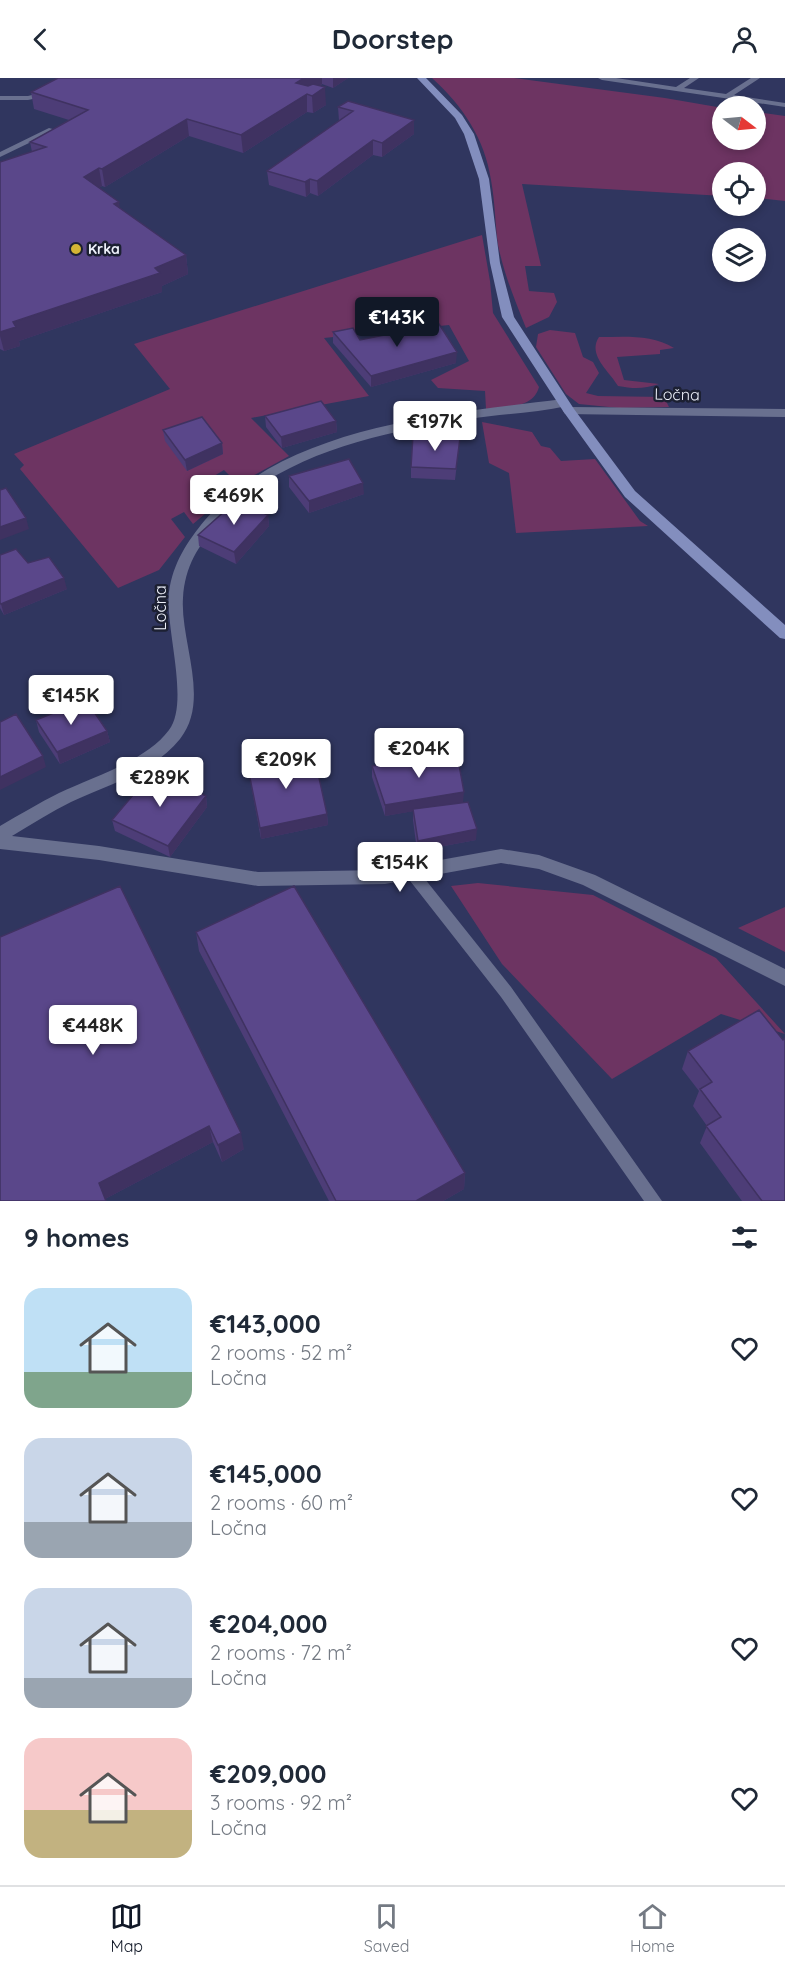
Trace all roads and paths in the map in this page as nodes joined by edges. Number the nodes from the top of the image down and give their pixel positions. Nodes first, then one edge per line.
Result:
1 (421, 78) edge
2 (602, 78) edge
3 (695, 78) edge
4 (756, 78) edge
5 (626, 80) edge
6 (678, 89) junction
7 (44, 94) edge
8 (721, 96) edge
9 (729, 96) edge
10 (0, 98) edge
11 (766, 101) edge
12 (783, 103) edge
13 (52, 130) edge
14 (0, 155) edge
15 (566, 407) junction
16 (785, 413) edge
17 (785, 634) edge
18 (0, 835) edge
19 (0, 842) edge
20 (412, 873) junction
21 (785, 978) edge
22 (654, 1201) edge

1 - 15 street
2 - 5 lane
3 - 6 lane
4 - 9 lane
5 - 6 lane
6 - 8 lane
7 - 10 lane
11 - 12 lane
13 - 14 lane
15 - 16 street, Ločna
15 - 17 street
15 - 18 street, Ločna
19 - 20 street
20 - 21 street
20 - 22 lane

